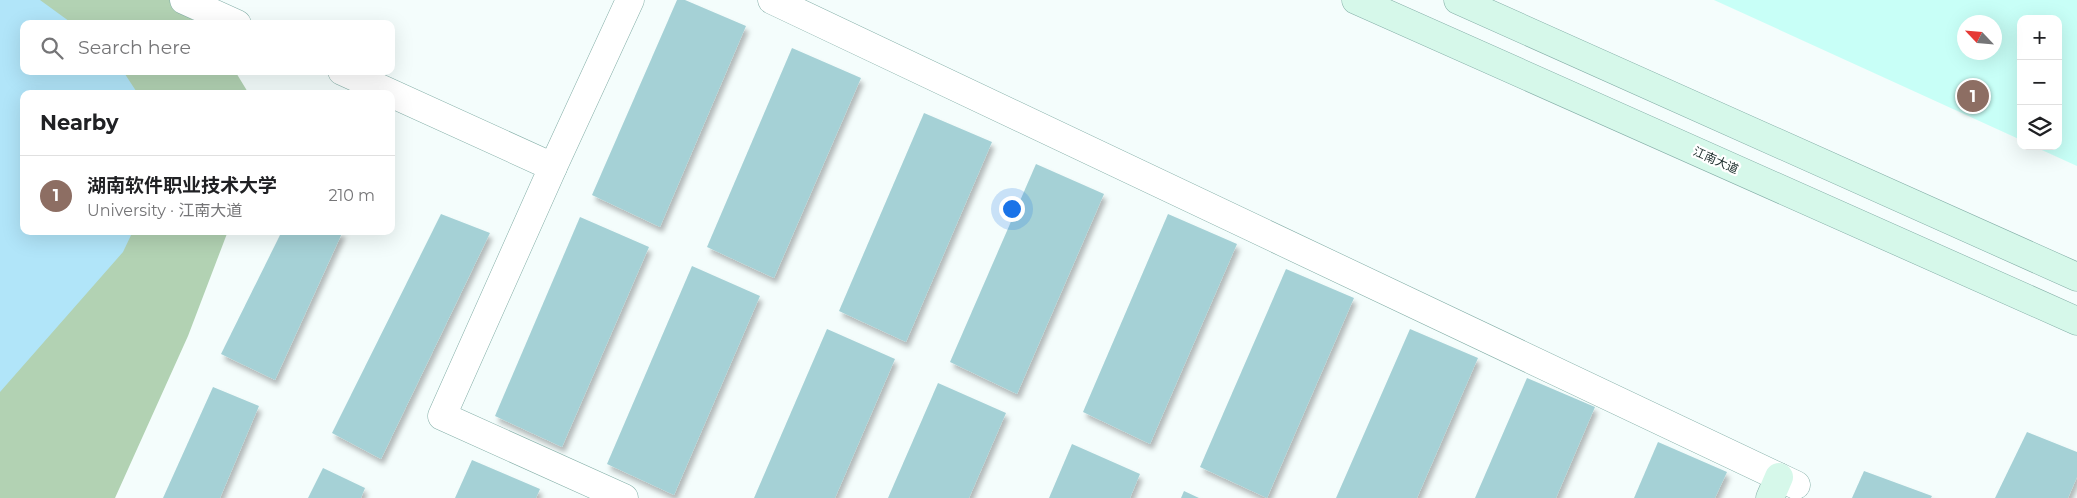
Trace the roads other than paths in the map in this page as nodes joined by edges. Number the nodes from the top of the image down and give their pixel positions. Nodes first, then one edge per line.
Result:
1 (184, 0) edge
2 (630, 0) edge
3 (772, 0) edge
4 (1356, 0) edge
5 (1458, 0) edge
6 (228, 20) edge
7 (351, 75) edge
8 (384, 90) edge
9 (395, 95) edge
10 (553, 167) junction
11 (2077, 277) edge
12 (2077, 321) edge
13 (1784, 490) edge
14 (624, 498) edge

1 - 6 street
2 - 10 street
3 - 13 street
4 - 12 main road, 江南大道
5 - 11 main road
7 - 8 street
9 - 10 street
10 - 14 street

